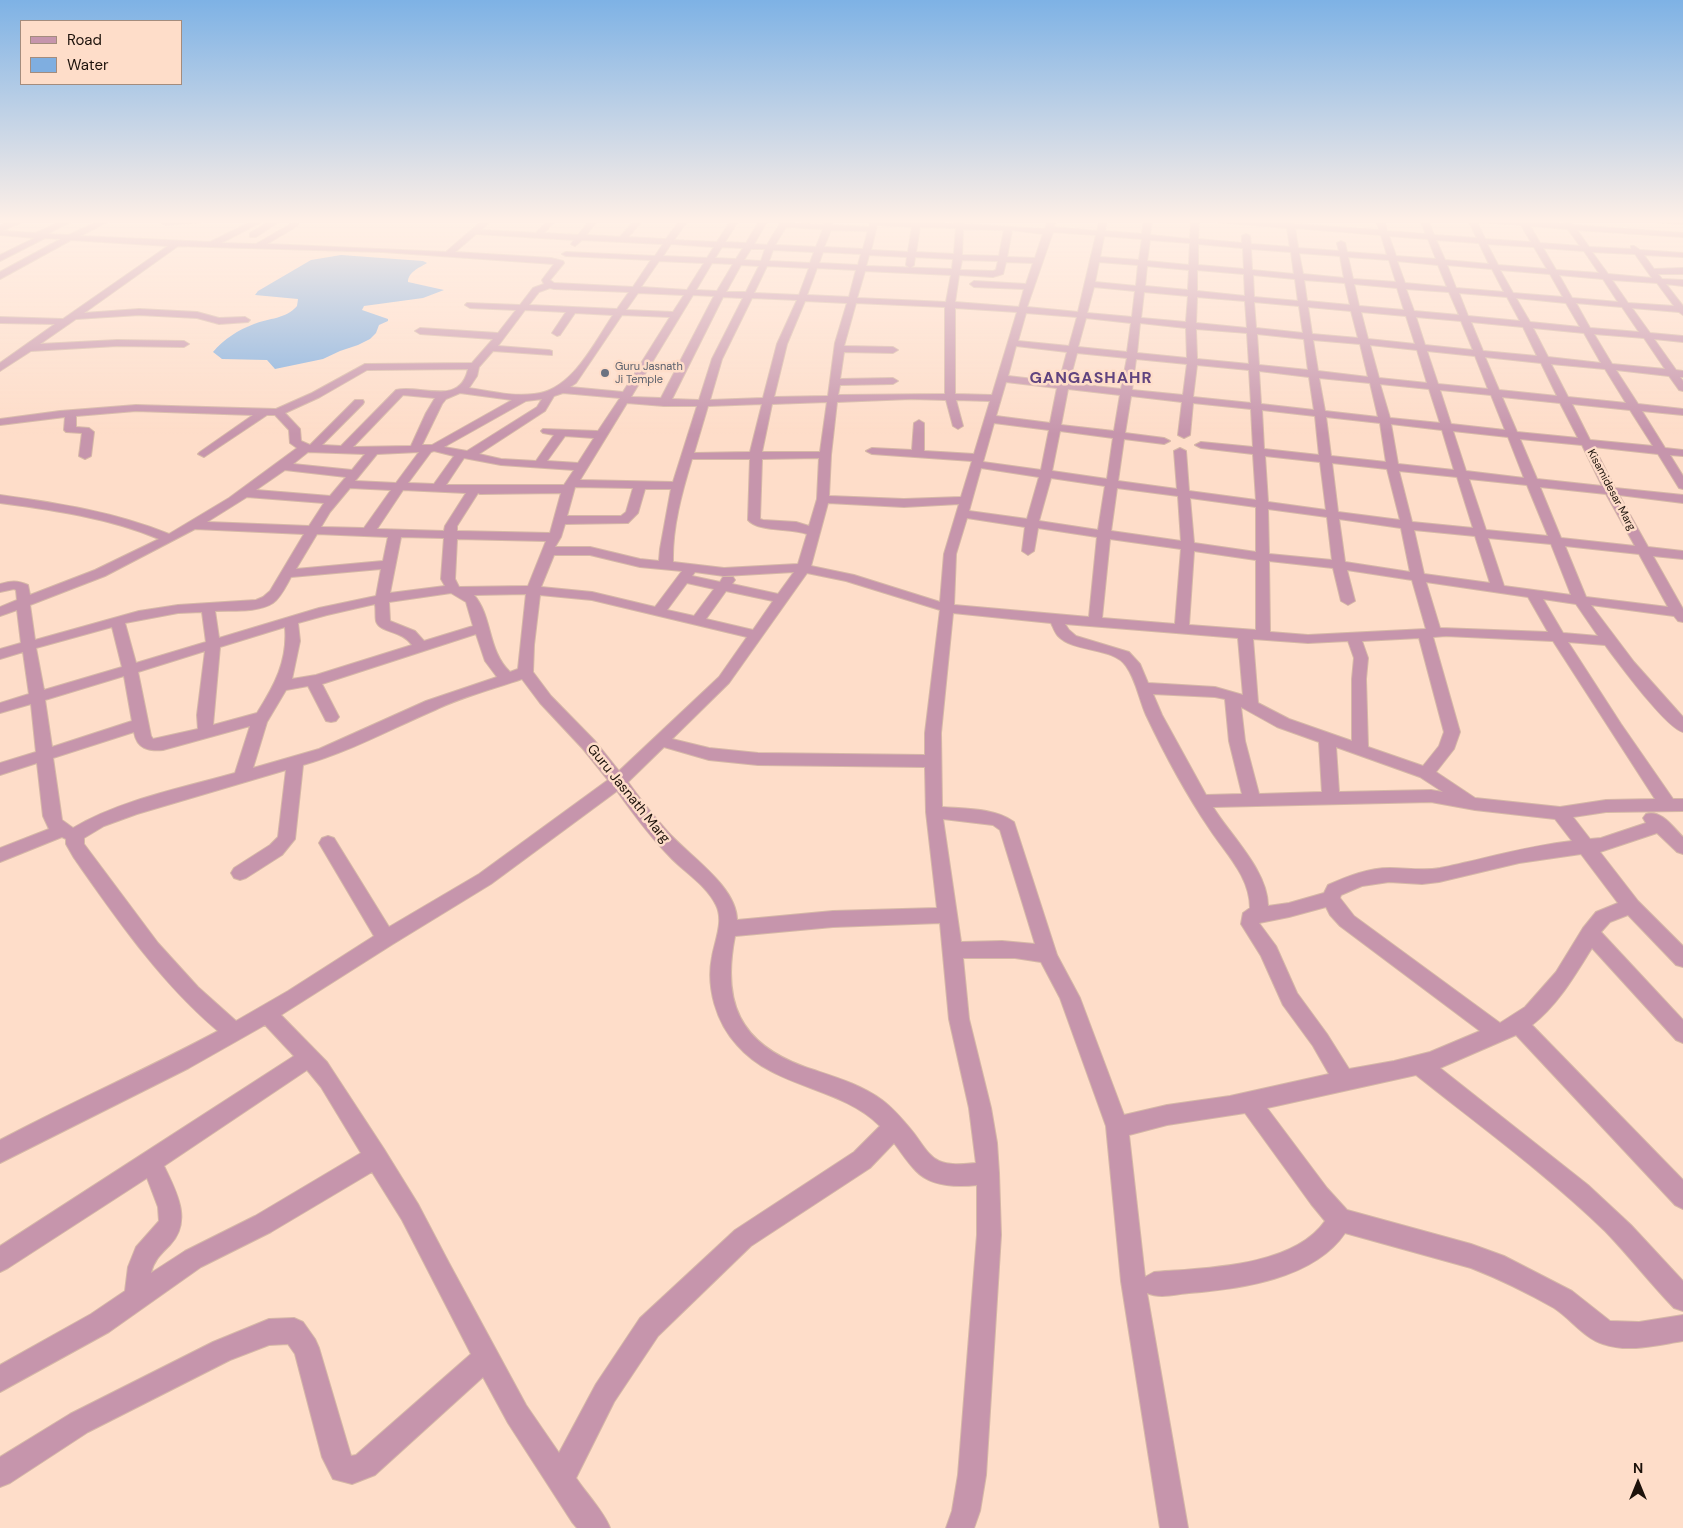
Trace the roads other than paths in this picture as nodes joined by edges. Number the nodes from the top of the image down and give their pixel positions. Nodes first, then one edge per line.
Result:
1 (107, 291) edge
2 (535, 291) edge
3 (636, 291) edge
4 (644, 291) edge
5 (724, 291) edge
6 (747, 291) edge
7 (804, 291) edge
8 (854, 291) edge
9 (951, 291) edge
10 (1029, 291) edge
11 (1088, 291) edge
12 (1139, 291) edge
13 (1175, 291) edge
14 (1249, 291) edge
15 (1301, 291) edge
16 (1351, 291) edge
17 (1403, 291) edge
18 (1453, 291) edge
19 (1471, 291) edge
20 (1508, 291) edge
21 (1564, 291) edge
22 (1616, 291) edge
23 (1668, 291) edge
24 (690, 293) junction
25 (1193, 293) junction
26 (1509, 294) junction
27 (719, 295) junction
28 (747, 296) junction
29 (802, 298) junction
30 (1250, 299) junction
31 (1569, 299) junction
32 (852, 300) junction
33 (950, 304) junction
34 (1302, 304) junction
35 (1625, 304) junction
36 (470, 306) dead end
37 (1355, 308) junction
38 (572, 310) junction
39 (1022, 310) junction
40 (1682, 310) edge
41 (620, 312) junction
42 (1409, 313) junction
43 (520, 314) junction
44 (676, 315) junction
45 (1082, 315) junction
46 (1463, 318) junction
47 (70, 319) junction
48 (0, 320) edge
49 (245, 320) dead end
50 (1135, 320) junction
51 (1526, 324) junction
52 (1191, 325) junction
53 (1587, 330) junction
54 (420, 331) dead end
55 (1252, 331) junction
56 (557, 333) dead end
57 (499, 336) junction
58 (1307, 336) junction
59 (1647, 336) junction
60 (1683, 339) edge
61 (1365, 342) junction
62 (1012, 343) junction
63 (184, 344) dead end
64 (28, 348) junction
65 (490, 348) junction
66 (1419, 348) junction
67 (839, 349) junction
68 (1074, 349) junction
69 (893, 350) dead end
70 (549, 353) dead end
71 (1132, 354) junction
72 (1479, 354) junction
73 (0, 356) edge
74 (16, 356) junction
75 (1543, 360) junction
76 (1192, 361) junction
77 (370, 366) junction
78 (474, 366) junction
79 (1609, 366) junction
80 (1253, 367) junction
81 (0, 368) edge
82 (1313, 373) junction
83 (1678, 373) edge
84 (1003, 380) junction
85 (1373, 380) junction
86 (893, 381) dead end
87 (361, 382) dead end
88 (835, 382) junction
89 (1063, 386) junction
90 (1434, 386) junction
91 (1683, 388) edge
92 (461, 390) junction
93 (564, 390) junction
94 (1125, 392) junction
95 (1494, 393) junction
96 (444, 396) junction
97 (549, 396) junction
98 (950, 396) junction
99 (524, 398) junction
100 (626, 398) junction
101 (832, 398) junction
102 (997, 398) junction
103 (1189, 399) junction
104 (768, 400) junction
105 (1564, 400) junction
106 (359, 402) dead end
107 (664, 403) junction
108 (704, 404) junction
109 (1255, 407) junction
110 (1635, 407) junction
111 (264, 412) junction
112 (278, 412) junction
113 (1683, 412) edge
114 (71, 413) junction
115 (1320, 414) junction
116 (990, 419) junction
117 (1385, 421) junction
118 (0, 422) edge
119 (919, 422) dead end
120 (958, 426) dead end
121 (1056, 426) junction
122 (1446, 428) junction
123 (547, 431) dead end
124 (562, 432) junction
125 (1120, 434) junction
126 (601, 435) junction
127 (1184, 435) junction
128 (1512, 435) junction
129 (1164, 441) junction
130 (1586, 444) junction
131 (1201, 445) junction
132 (426, 448) junction
133 (309, 449) junction
134 (343, 451) junction
135 (374, 451) junction
136 (872, 451) dead end
137 (1180, 451) junction
138 (1259, 451) junction
139 (1661, 451) junction
140 (1683, 453) edge
141 (204, 454) dead end
142 (918, 454) junction
143 (465, 455) junction
144 (825, 455) junction
145 (85, 456) dead end
146 (686, 456) junction
147 (756, 456) junction
148 (1325, 458) junction
149 (976, 461) junction
150 (539, 465) junction
151 (1392, 465) junction
152 (284, 466) junction
153 (580, 467) junction
154 (1463, 473) junction
155 (1046, 474) junction
156 (350, 479) junction
157 (1530, 481) junction
158 (1112, 483) junction
159 (640, 485) junction
160 (1683, 485) edge
161 (570, 486) junction
162 (678, 486) junction
163 (399, 487) junction
164 (437, 489) junction
165 (474, 490) junction
166 (1610, 490) junction
167 (243, 493) junction
168 (1184, 493) junction
169 (0, 499) edge
170 (823, 499) junction
171 (1683, 499) edge
172 (333, 500) junction
173 (1262, 505) junction
174 (964, 507) junction
175 (1332, 514) junction
176 (560, 520) junction
177 (1032, 523) junction
178 (193, 525) junction
179 (1407, 525) junction
180 (311, 531) junction
181 (371, 532) junction
182 (814, 532) junction
183 (395, 533) junction
184 (1104, 533) junction
185 (1480, 533) junction
186 (450, 534) junction
187 (168, 538) junction
188 (1556, 540) junction
189 (552, 544) junction
190 (1188, 546) junction
191 (1644, 550) junction
192 (1028, 551) dead end
193 (1683, 555) edge
194 (1264, 557) junction
195 (388, 564) junction
196 (666, 565) junction
197 (1339, 565) junction
198 (804, 568) junction
199 (734, 572) junction
200 (285, 574) junction
201 (687, 574) junction
202 (1418, 577) junction
203 (722, 586) junction
204 (0, 588) edge
205 (1498, 588) junction
206 (455, 590) junction
207 (534, 590) junction
208 (1533, 594) junction
209 (382, 598) junction
210 (782, 599) junction
211 (1580, 599) junction
212 (1348, 601) dead end
213 (23, 602) junction
214 (208, 608) junction
215 (947, 608) junction
216 (659, 611) junction
217 (0, 612) edge
218 (1681, 615) edge
219 (1056, 619) junction
220 (117, 620) junction
221 (292, 620) junction
222 (698, 620) junction
223 (1095, 622) junction
224 (481, 628) junction
225 (1182, 628) junction
226 (1245, 633) junction
227 (1430, 633) junction
228 (756, 634) junction
229 (1264, 635) junction
230 (1556, 636) junction
231 (1354, 637) junction
232 (1608, 641) junction
233 (213, 644) junction
234 (29, 646) junction
235 (420, 647) junction
236 (0, 654) edge
237 (130, 669) junction
238 (526, 672) junction
239 (506, 678) junction
240 (313, 681) junction
241 (281, 686) junction
242 (1142, 688) junction
243 (1232, 696) junction
244 (37, 697) junction
245 (1251, 706) junction
246 (0, 708) edge
247 (262, 717) junction
248 (331, 717) dead end
249 (141, 724) junction
250 (1683, 727) edge
251 (206, 733) junction
252 (1328, 738) junction
253 (660, 741) junction
254 (1360, 750) junction
255 (44, 754) junction
256 (932, 761) junction
257 (295, 762) junction
258 (0, 769) edge
259 (1426, 773) junction
260 (242, 776) junction
261 (619, 781) junction
262 (1331, 798) junction
263 (1252, 800) junction
264 (1201, 801) junction
265 (1475, 804) junction
266 (1676, 805) edge
267 (1639, 807) junction
268 (934, 812) junction
269 (1560, 813) junction
270 (1659, 825) junction
271 (68, 833) junction
272 (328, 843) dead end
273 (1683, 847) edge
274 (1588, 848) junction
275 (0, 854) edge
276 (240, 873) dead end
277 (1331, 898) junction
278 (1630, 906) junction
279 (948, 915) junction
280 (1256, 915) junction
281 (726, 929) junction
282 (1590, 933) junction
283 (386, 938) junction
284 (952, 950) junction
285 (1048, 956) junction
286 (1683, 959) edge
287 (267, 1014) junction
288 (1508, 1029) junction
289 (235, 1032) junction
290 (1683, 1034) edge
291 (309, 1057) junction
292 (1419, 1064) junction
293 (1344, 1080) junction
294 (1250, 1102) junction
295 (1117, 1126) junction
296 (894, 1127) junction
297 (0, 1152) edge
298 (376, 1157) junction
299 (151, 1162) junction
300 (988, 1173) junction
301 (1683, 1197) edge
302 (1340, 1220) junction
303 (0, 1260) edge
304 (1154, 1284) dead end
305 (137, 1298) junction
306 (1683, 1299) edge
307 (1683, 1328) edge
308 (487, 1357) junction
309 (0, 1379) edge
310 (0, 1473) edge
311 (560, 1480) junction
312 (596, 1528) edge
313 (960, 1528) edge
314 (1174, 1528) edge

1 - 47 street
2 - 43 street
3 - 41 street
4 - 24 street
5 - 27 street
6 - 28 street
7 - 29 street
8 - 32 street
9 - 33 street
10 - 39 street
11 - 45 street
12 - 50 street
13 - 25 street
14 - 30 street
15 - 34 street
16 - 37 street
17 - 42 street
18 - 46 street
19 - 26 street
20 - 26 street
21 - 31 street
22 - 35 street
23 - 40 street
24 - 27 street
24 - 44 street
25 - 30 street
25 - 52 street
26 - 31 street
26 - 51 street
27 - 28 street
27 - 107 street
28 - 29 street
28 - 108 street
29 - 32 street
29 - 104 street
30 - 34 street
30 - 55 street
31 - 35 street
31 - 53 street
32 - 33 street
32 - 67 street
33 - 39 street
33 - 98 street
34 - 37 street
34 - 58 street
35 - 40 street
35 - 59 street
36 - 43 street
37 - 42 street
37 - 61 street
38 - 41 street
38 - 43 street
38 - 56 street
39 - 45 street
39 - 62 street
41 - 44 street
41 - 93 street
42 - 46 street
42 - 66 street
43 - 57 street
44 - 100 street
45 - 50 street
45 - 68 street
46 - 51 street
46 - 72 street
47 - 48 street
47 - 49 street
47 - 64 street
50 - 52 street
50 - 71 street
51 - 53 street
51 - 75 street
52 - 55 street
52 - 76 street
53 - 59 street
53 - 79 street
54 - 57 street
55 - 58 street
55 - 80 street
57 - 65 street
58 - 61 street
58 - 82 street
59 - 60 street
59 - 83 street
61 - 66 street
61 - 85 street
62 - 68 street
62 - 84 street
63 - 64 street
64 - 74 street
65 - 70 street
65 - 78 street
66 - 72 street
66 - 90 street
67 - 69 street
67 - 88 street
68 - 71 street
68 - 89 street
71 - 76 street
71 - 94 street
72 - 75 street
72 - 95 street
73 - 74 street
74 - 81 street
75 - 79 street
75 - 105 street, Kisamidesar Marg
76 - 80 street
76 - 103 street
77 - 78 street
77 - 87 street
77 - 112 street
78 - 92 street
79 - 83 street
79 - 110 street
80 - 82 street
80 - 109 street
82 - 85 street
82 - 115 street
83 - 91 street
84 - 89 street
84 - 102 street
85 - 90 street
85 - 117 street
86 - 88 street
88 - 101 street
89 - 94 street
89 - 121 street
90 - 95 street
90 - 122 street
92 - 96 street
92 - 99 street
93 - 97 street
93 - 100 street
94 - 103 street
94 - 125 street
95 - 105 street
95 - 128 street
96 - 132 street
96 - 134 street
97 - 99 street
97 - 143 street
98 - 101 street
98 - 102 street
98 - 120 street
99 - 132 street
100 - 107 street
100 - 126 street
101 - 104 street
101 - 144 street
102 - 116 street
103 - 109 street
103 - 127 street
104 - 108 street
104 - 147 street
105 - 110 street
105 - 130 street, Kisamidesar Marg
106 - 133 street
107 - 108 street
108 - 146 street
109 - 115 street
109 - 138 street
110 - 113 street
110 - 139 street
111 - 112 street
111 - 114 street
111 - 141 street
112 - 133 street
114 - 118 street
114 - 145 street
115 - 117 street
115 - 148 street
116 - 121 street
116 - 149 street
117 - 122 street
117 - 151 street
119 - 142 street
121 - 125 street
121 - 155 street
122 - 128 street
122 - 154 street
123 - 124 street
124 - 126 street
124 - 150 street
125 - 129 street
125 - 158 street
126 - 153 street
127 - 129 street
127 - 131 street
128 - 130 street
128 - 157 street
129 - 137 street
130 - 139 street
130 - 166 street, Kisamidesar Marg
131 - 137 street
131 - 138 street
132 - 135 street
132 - 143 street
132 - 163 street
133 - 134 street
133 - 152 street
134 - 135 street
135 - 156 street
136 - 142 street
137 - 168 street
138 - 148 street
138 - 173 street
139 - 140 street
139 - 160 street
142 - 149 street
143 - 150 street
143 - 164 street
144 - 147 street
144 - 170 street
146 - 147 street
146 - 162 street
147 - 182 street
148 - 151 street
148 - 175 street
149 - 155 street
149 - 174 street
150 - 153 street
151 - 154 street
151 - 179 street
152 - 156 street
152 - 167 street
153 - 161 street
154 - 157 street
154 - 185 street
155 - 158 street
155 - 177 street
156 - 163 street
156 - 172 street
157 - 166 street
157 - 188 street
158 - 168 street
158 - 184 street
159 - 161 street
159 - 162 street
159 - 176 street
161 - 165 street
161 - 176 street
162 - 196 street
163 - 164 street
163 - 181 street
164 - 165 street
165 - 186 street
166 - 171 street
166 - 191 street, Kisamidesar Marg
167 - 172 street
167 - 178 street
168 - 173 street
168 - 190 street
169 - 187 street
170 - 174 street
170 - 182 street
172 - 180 street
173 - 175 street
173 - 194 street
174 - 177 street
174 - 215 street
175 - 179 street
175 - 197 street
176 - 189 street
177 - 184 street
177 - 192 street
178 - 180 street
178 - 187 street
179 - 185 street
179 - 202 street
180 - 181 street
180 - 200 street
181 - 183 street
182 - 198 street
183 - 186 street
183 - 195 street
184 - 190 street
184 - 223 street
185 - 188 street
185 - 205 street
186 - 189 street
186 - 206 street
187 - 213 street
188 - 191 street
188 - 211 street
189 - 196 street
189 - 207 street
190 - 194 street
190 - 225 street
191 - 193 street
191 - 218 street, Kisamidesar Marg
194 - 197 street
194 - 229 street
195 - 200 street
195 - 209 street
196 - 201 street
197 - 202 street
197 - 212 street
198 - 199 street
198 - 210 street
198 - 215 street
199 - 201 street
199 - 203 street
200 - 214 street
201 - 203 street
201 - 216 street
202 - 205 street
202 - 227 street
203 - 210 street
203 - 222 street
204 - 213 street
205 - 208 street
206 - 207 street
206 - 209 street
206 - 224 street
207 - 216 street
207 - 238 street
208 - 211 street
208 - 230 street
209 - 221 street
209 - 235 street
210 - 228 street
211 - 218 street
211 - 232 street
213 - 217 street
213 - 234 street
214 - 220 street
214 - 233 street
215 - 219 street
215 - 256 street
216 - 222 street
219 - 223 street
219 - 242 street
220 - 234 street
220 - 237 street
221 - 233 street
221 - 241 street
222 - 228 street
223 - 225 street
224 - 235 street
224 - 239 street
225 - 226 street
226 - 229 street
226 - 245 street
227 - 230 street
227 - 231 street
227 - 259 street
228 - 253 street
229 - 231 street
230 - 232 street
230 - 266 street
231 - 254 street
232 - 250 street
233 - 237 street
233 - 251 street
234 - 236 street
234 - 244 street
235 - 240 street
237 - 244 street
237 - 249 street
238 - 239 street
238 - 261 street, Guru Jasnath Marg
239 - 257 street
240 - 241 street
240 - 248 street
241 - 247 street
242 - 243 street
242 - 264 street
243 - 245 street
243 - 263 street
244 - 246 street
244 - 255 street
245 - 252 street
247 - 251 street
247 - 260 street
249 - 251 street
249 - 255 street
252 - 254 street
252 - 262 street
253 - 256 street
253 - 261 street
254 - 259 street
255 - 258 street
255 - 271 street
256 - 268 street
257 - 260 street
257 - 276 street
259 - 265 street
260 - 271 street
261 - 281 street, Guru Jasnath Marg
261 - 283 street
262 - 263 street
262 - 265 street
263 - 264 street
264 - 280 street
265 - 269 street
266 - 267 street
267 - 269 street
267 - 270 street
268 - 279 street
268 - 285 street
269 - 274 street
270 - 273 street
270 - 274 street
271 - 275 street
271 - 289 street
272 - 283 street
274 - 277 street
274 - 278 street
277 - 280 street
277 - 288 street
278 - 282 street
278 - 286 street
279 - 281 street
279 - 284 street
280 - 293 street
281 - 296 street, Guru Jasnath Marg
282 - 288 street
282 - 290 street
283 - 287 street
284 - 285 street
284 - 300 street
285 - 295 street
287 - 289 street
287 - 291 street
288 - 292 street
288 - 301 street
289 - 297 street
291 - 298 street
291 - 299 street
292 - 293 street
292 - 306 street
293 - 294 street
294 - 295 street
294 - 302 street
295 - 314 street
296 - 300 street, Guru Jasnath Marg
296 - 311 street
298 - 305 street
298 - 308 street
299 - 303 street
299 - 305 street
300 - 313 street
302 - 304 street
302 - 307 street
305 - 309 street
308 - 310 street
308 - 311 street
311 - 312 street

